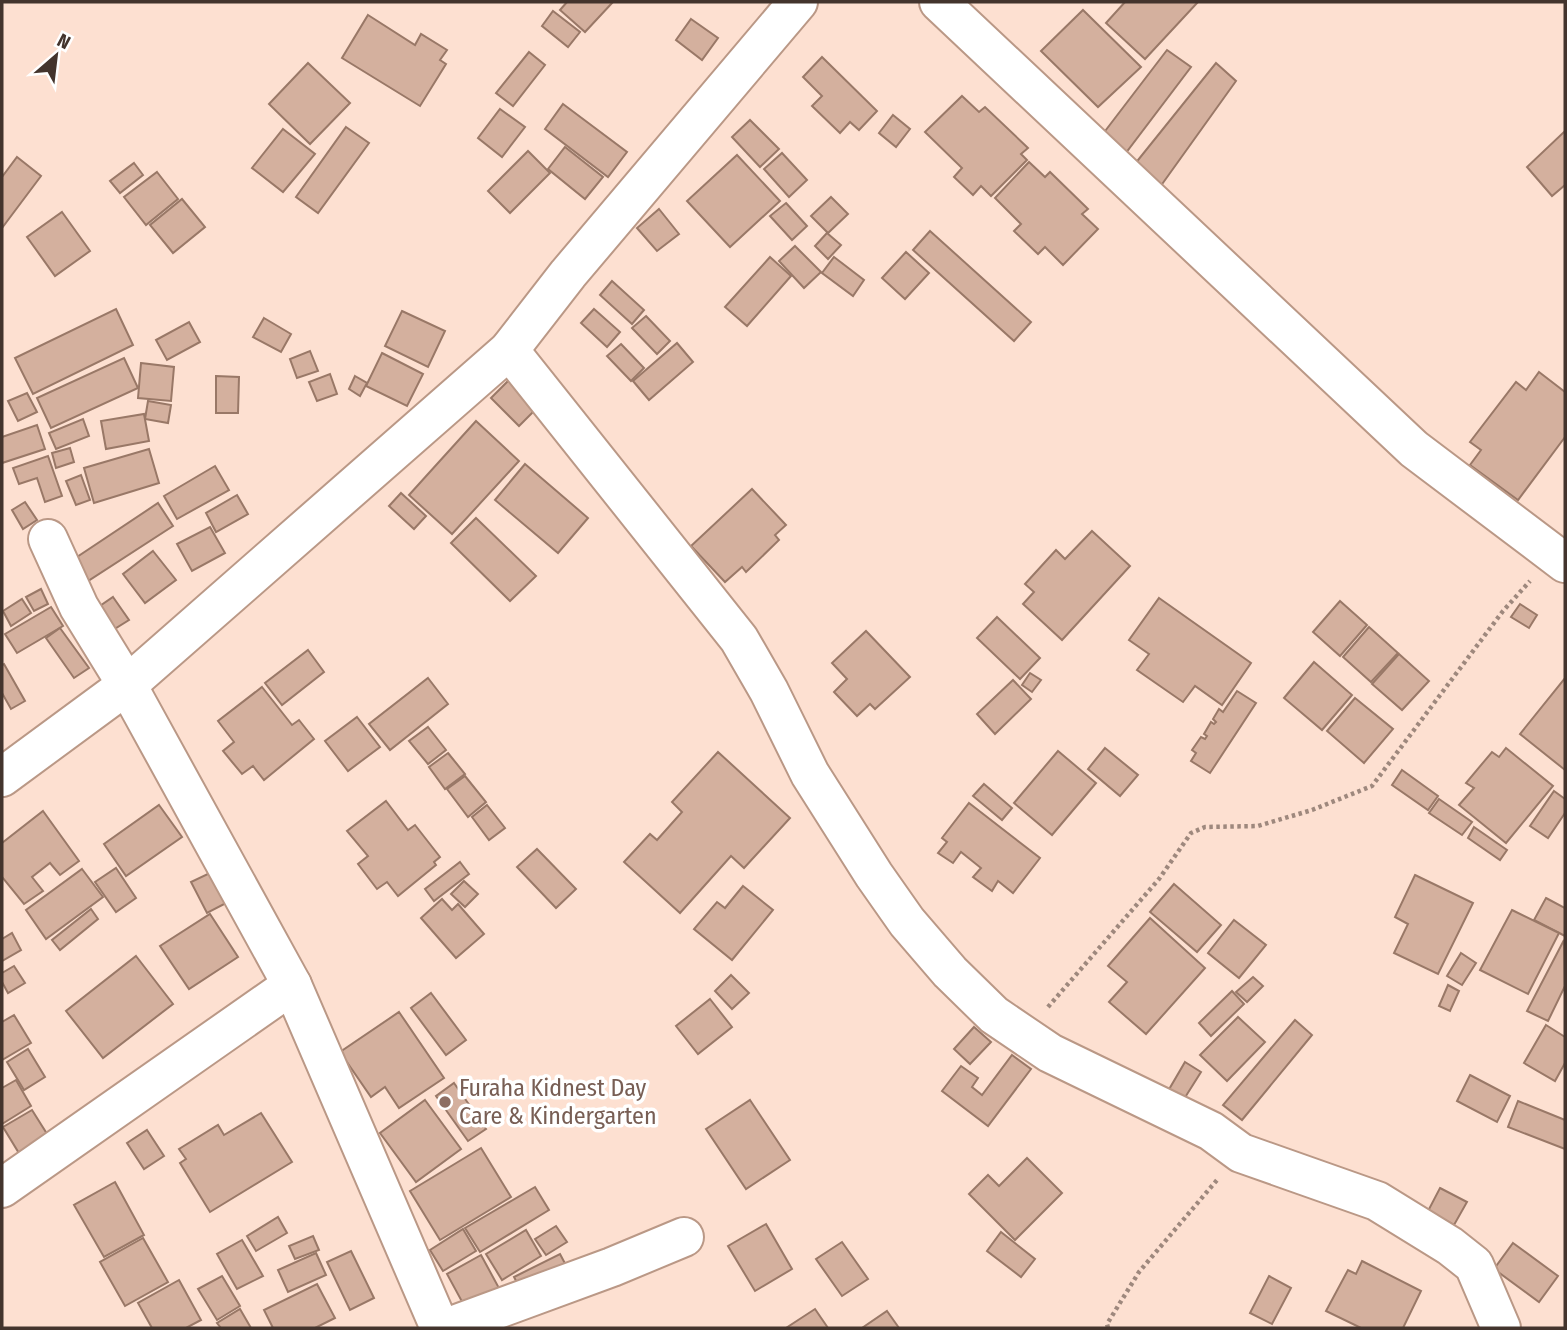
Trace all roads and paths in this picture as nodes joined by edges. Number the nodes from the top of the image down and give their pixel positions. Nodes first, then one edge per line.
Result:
1 (798, 2) edge
2 (939, 2) edge
3 (509, 350) junction
4 (48, 538) dead end
5 (1560, 559) edge
6 (127, 685) junction
7 (2, 778) edge
8 (292, 985) junction
9 (1024, 1035) junction
10 (1241, 1153) junction
11 (2, 1188) edge
12 (684, 1237) dead end
13 (440, 1328) edge
14 (446, 1328) edge
15 (1108, 1328) edge
16 (1501, 1328) edge

1 - 3 street
2 - 5 street
3 - 6 street
3 - 9 street
4 - 6 street
5 - 9 path
6 - 7 street
6 - 8 street
8 - 11 street
8 - 13 street
9 - 10 street
10 - 15 path
10 - 16 street
12 - 14 street

